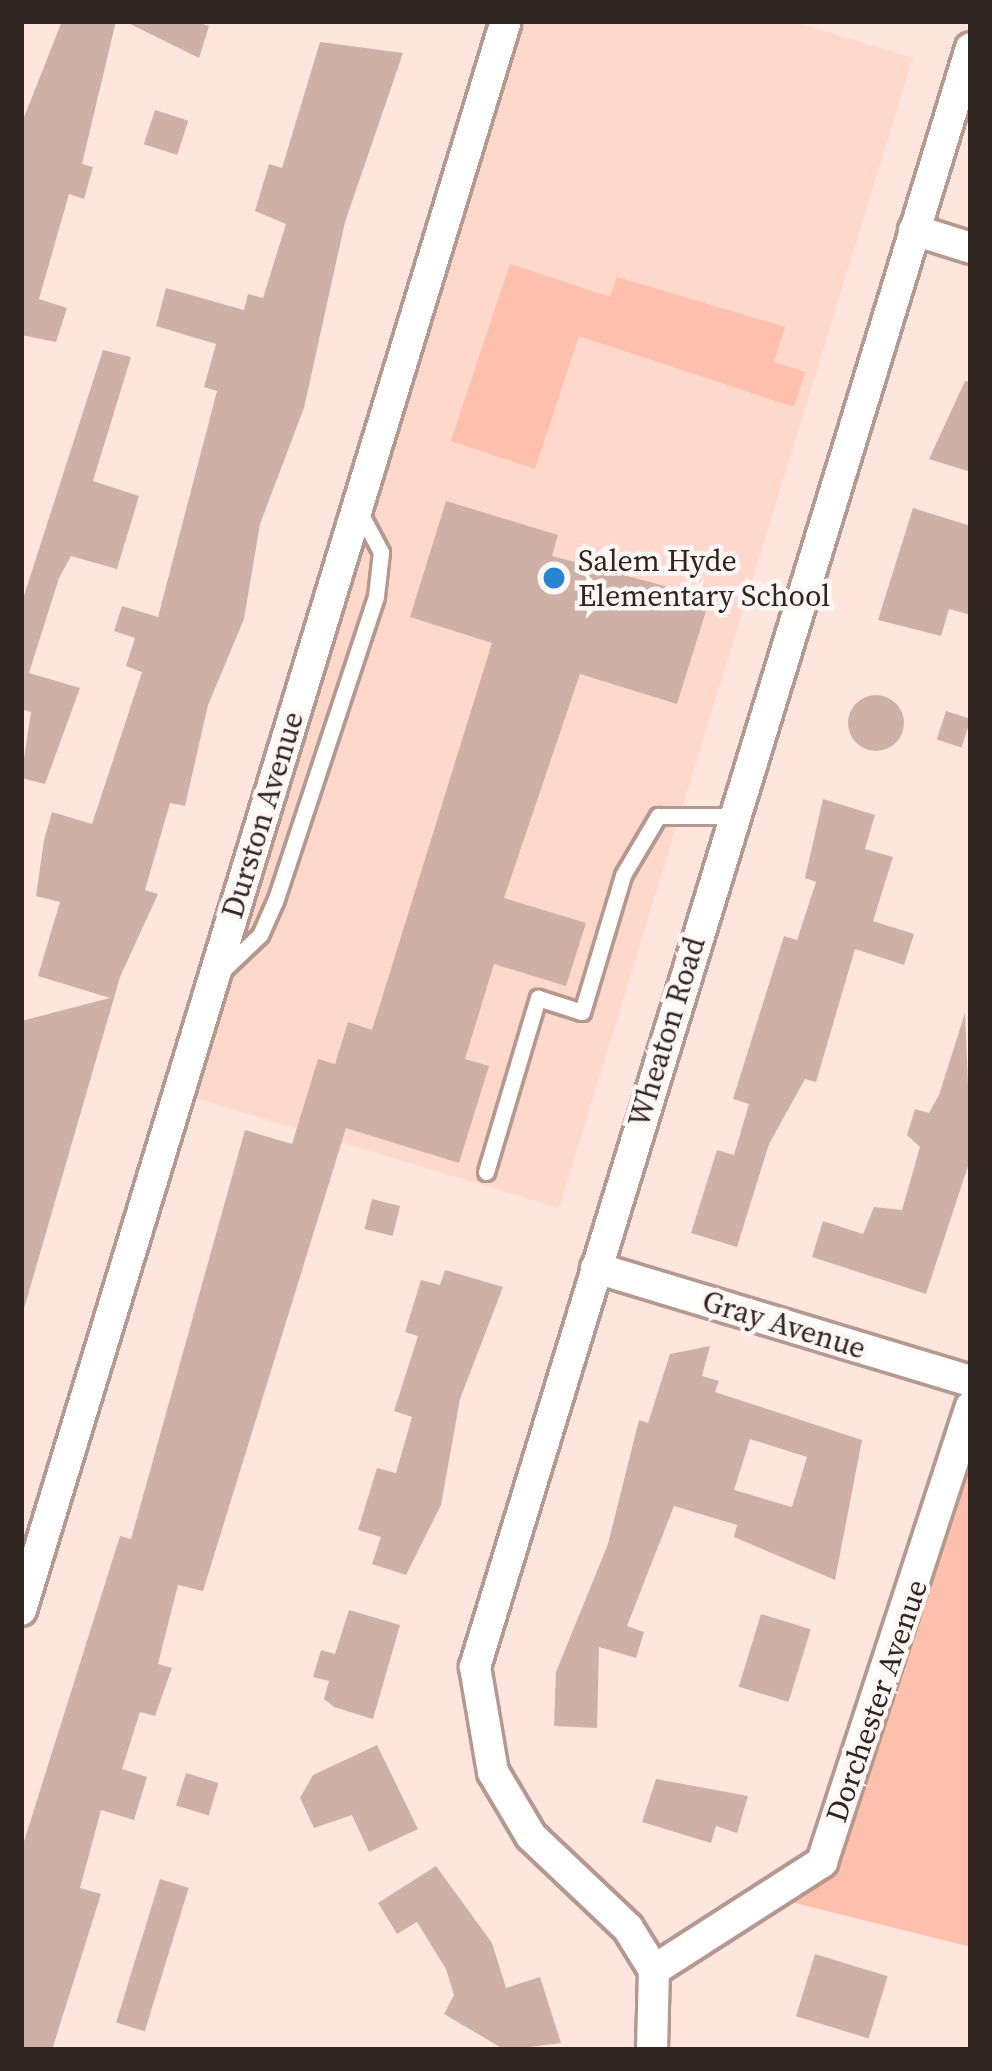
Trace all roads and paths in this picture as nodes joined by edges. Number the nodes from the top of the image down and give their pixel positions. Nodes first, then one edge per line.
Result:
1 (506, 21) edge
2 (971, 48) edge
3 (914, 230) junction
4 (971, 248) edge
5 (357, 508) junction
6 (731, 816) junction
7 (213, 979) junction
8 (486, 1172) dead end
9 (596, 1268) junction
10 (971, 1381) edge
11 (971, 1407) edge
12 (22, 1602) edge
13 (654, 1970) junction
14 (652, 2050) edge

1 - 5 street, Durston Avenue
2 - 3 street, Wheaton Road
3 - 4 street
3 - 6 street, Wheaton Road
5 - 7 street, Durston Avenue
5 - 7 lane
6 - 8 lane
6 - 9 street, Wheaton Road
7 - 12 street, Durston Avenue
9 - 10 street, Gray Avenue
9 - 13 street, Wheaton Road
11 - 13 street, Dorchester Avenue
13 - 14 street

